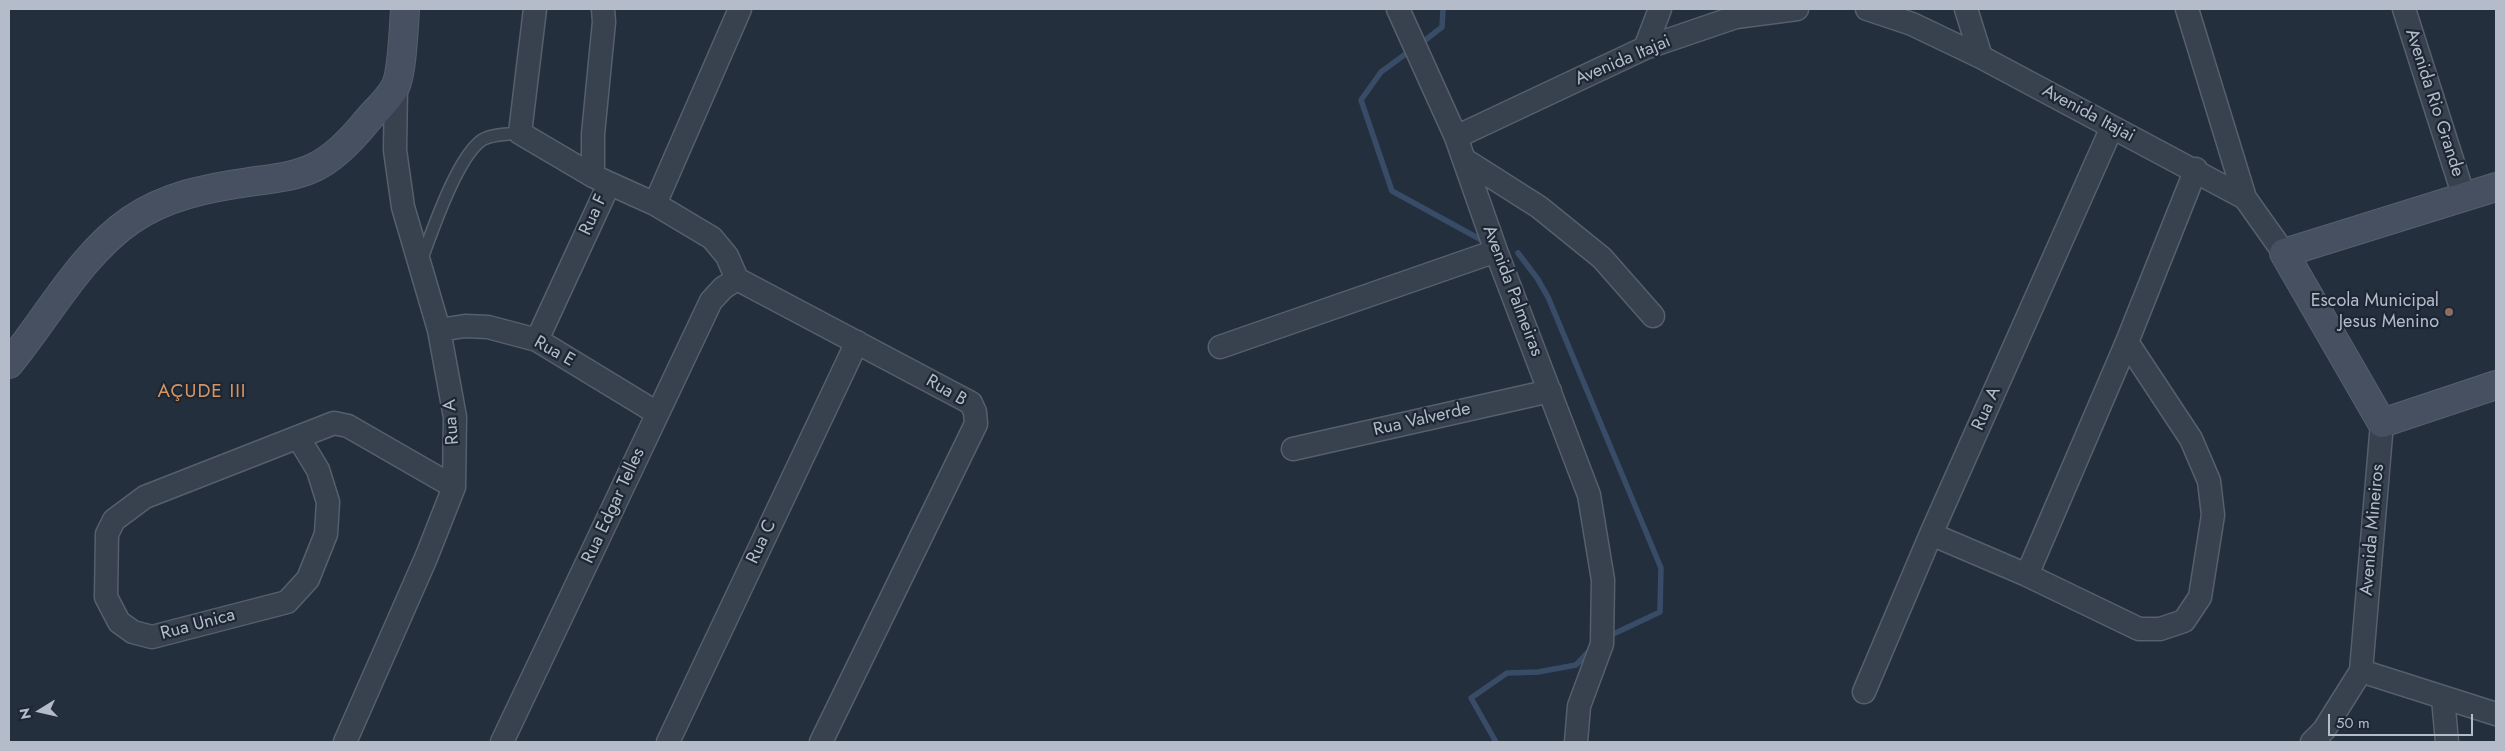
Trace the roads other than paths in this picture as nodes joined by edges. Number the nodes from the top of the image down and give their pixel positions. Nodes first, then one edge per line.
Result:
1 (405, 9) edge
2 (535, 9) edge
3 (603, 9) edge
4 (740, 9) edge
5 (1398, 9) edge
6 (1660, 9) edge
7 (1797, 9) edge
8 (1867, 9) edge
9 (1966, 9) edge
10 (2187, 9) edge
11 (2404, 9) edge
12 (1645, 48) junction
13 (1981, 57) junction
14 (396, 86) junction
15 (2112, 127) junction
16 (520, 133) junction
17 (1456, 137) junction
18 (1465, 160) junction
19 (2196, 170) junction
20 (601, 180) junction
21 (2496, 187) edge
22 (2464, 197) junction
23 (2245, 198) junction
24 (655, 204) junction
25 (1496, 251) junction
26 (2284, 252) junction
27 (420, 264) junction
28 (737, 279) junction
29 (1653, 316) dead end
30 (440, 330) junction
31 (537, 340) junction
32 (856, 342) junction
33 (2127, 342) junction
34 (1220, 347) dead end
35 (9, 364) edge
36 (2496, 385) edge
37 (1550, 391) junction
38 (657, 413) junction
39 (2382, 424) junction
40 (298, 437) junction
41 (1293, 448) dead end
42 (454, 487) junction
43 (1931, 534) junction
44 (2027, 575) junction
45 (2361, 671) junction
46 (1864, 692) dead end
47 (2443, 698) junction
48 (2496, 714) edge
49 (345, 742) edge
50 (502, 742) edge
51 (668, 742) edge
52 (821, 742) edge
53 (1576, 742) edge
54 (2312, 742) edge
55 (2447, 742) edge

1 - 14 street
2 - 16 street
3 - 20 street
4 - 24 street
5 - 17 street, Avenida Palmeiras
6 - 12 street
7 - 12 street, Avenida Itajai
8 - 13 street, Avenida Itajai
9 - 13 street
10 - 23 street
11 - 22 street, Avenida Rio Grande
12 - 17 street, Avenida Itajai
13 - 15 street, Avenida Itajai
14 - 27 street, Rua A
14 - 35 street
15 - 19 street, Avenida Itajai
15 - 43 street, Rua A
16 - 20 street, Rua F
16 - 27 lane
17 - 18 street, Avenida Palmeiras
18 - 25 street, Avenida Palmeiras
18 - 29 street
19 - 23 street, Avenida Itajai
19 - 33 street
20 - 24 street
20 - 31 street, Rua F
21 - 22 street
22 - 26 street
23 - 26 street, Avenida Itajai
24 - 28 street
25 - 34 street
25 - 37 street, Avenida Palmeiras
26 - 39 street, Avenida Itajai
27 - 30 street, Rua A
28 - 32 street, Rua B
28 - 38 street, Rua Edgar Telles
30 - 31 street, Rua E
30 - 42 street, Rua A
31 - 38 street, Rua E
32 - 51 street, Rua C
32 - 52 street, Rua B
33 - 44 street
33 - 44 street
36 - 39 street
37 - 41 street, Rua Valverde
37 - 53 street, Avenida Palmeiras
38 - 50 street, Rua Edgar Telles
39 - 45 street, Avenida Mineiros
40 - 40 street, Rua Unica
40 - 42 street, Rua Unica
42 - 49 street, Rua A
43 - 44 street
43 - 46 street, Rua A
45 - 47 street
45 - 54 street, Avenida Mineiros
47 - 48 street
47 - 55 street

